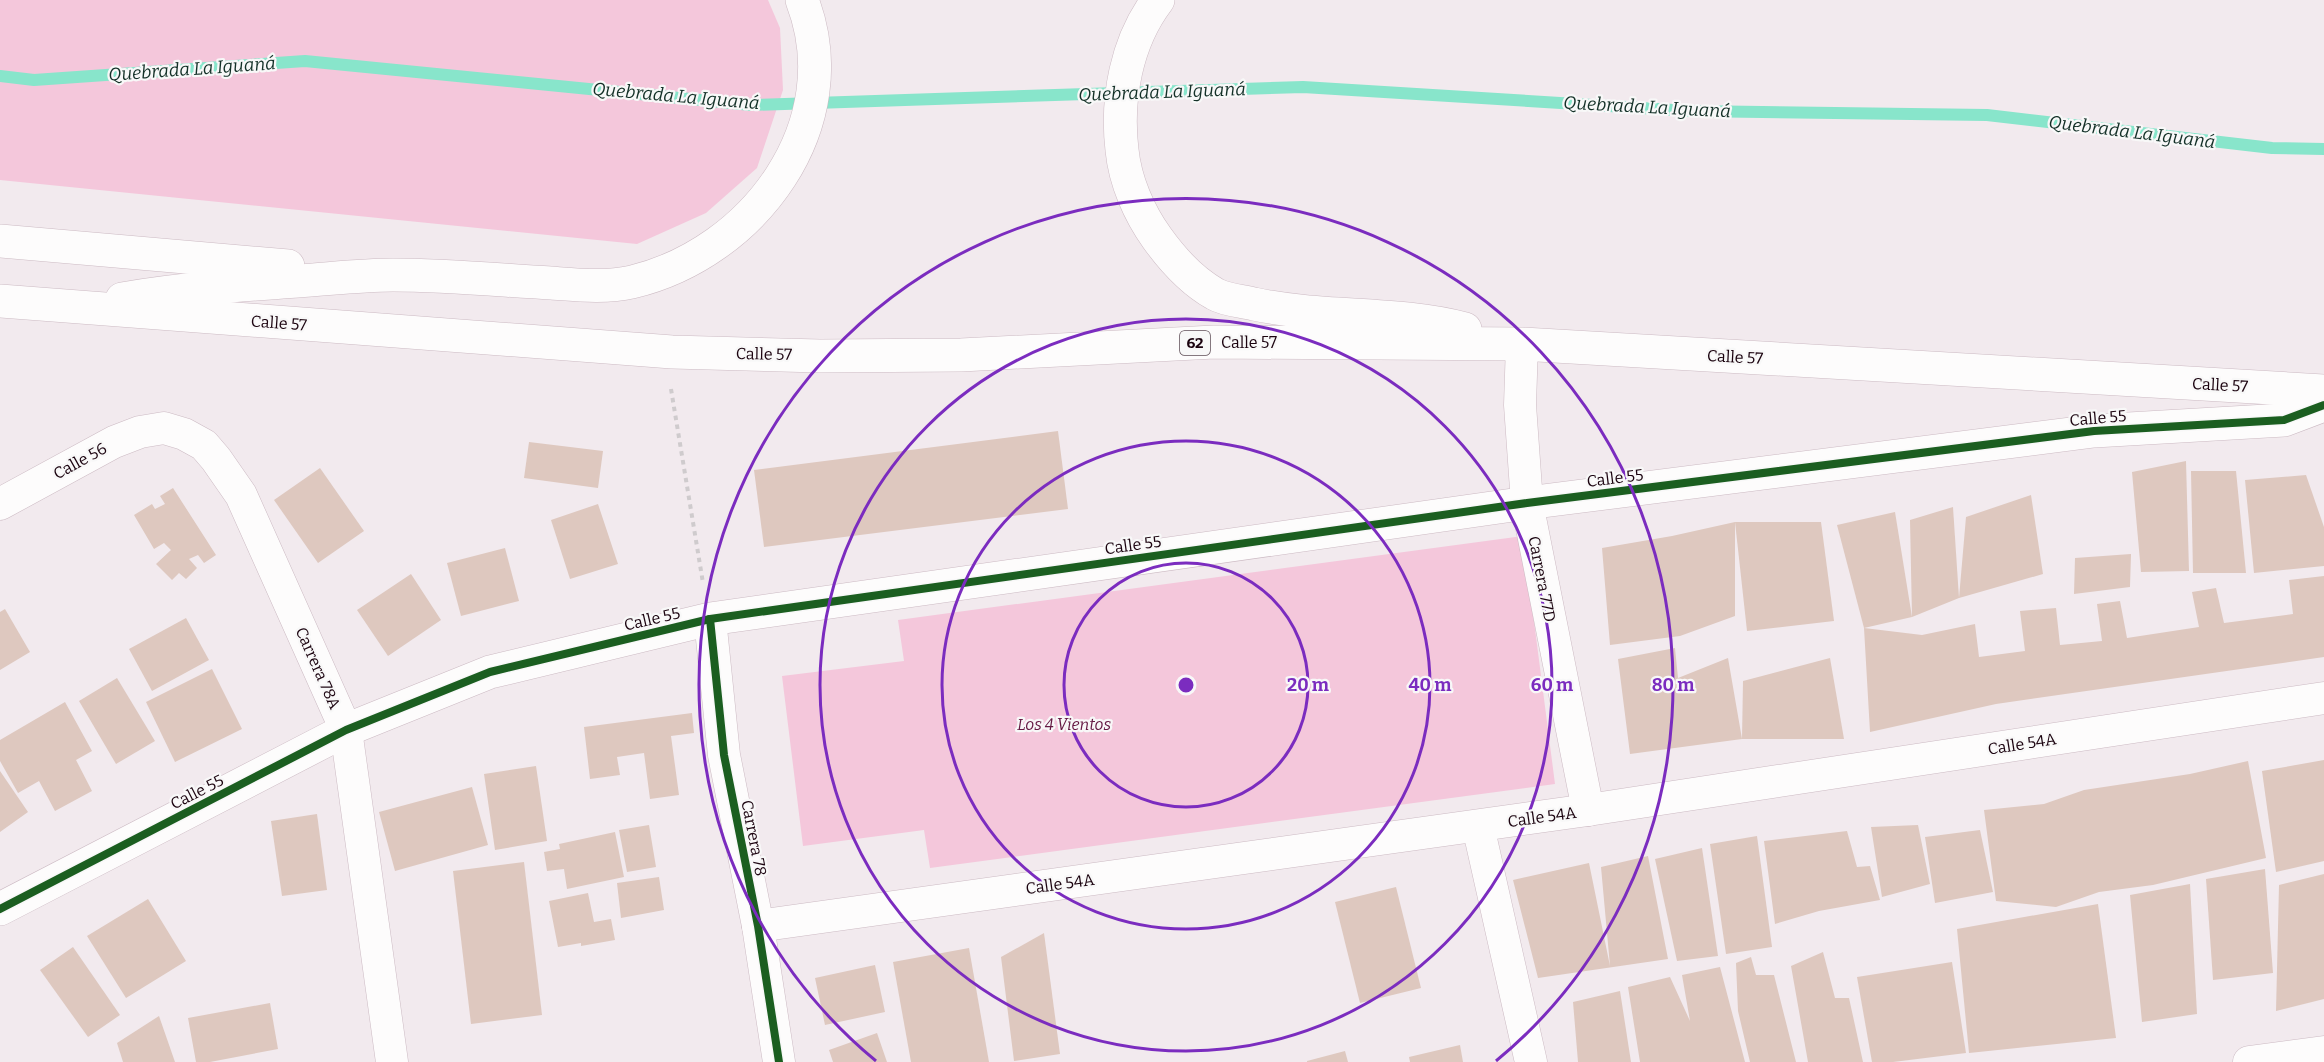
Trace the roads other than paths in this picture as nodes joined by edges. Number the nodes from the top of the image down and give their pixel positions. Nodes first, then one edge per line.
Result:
1 (802, 0) edge
2 (1158, 0) edge
3 (0, 241) edge
4 (392, 275) junction
5 (0, 301) edge
6 (67, 307) junction
7 (0, 326) edge
8 (1522, 344) junction
9 (2324, 392) edge
10 (2324, 405) edge
11 (164, 428) joint
12 (1527, 503) junction
13 (0, 504) edge
14 (710, 619) junction
15 (2324, 698) edge
16 (346, 730) junction
17 (1588, 810) junction
18 (1478, 826) junction
19 (0, 909) edge
20 (758, 926) junction
21 (2324, 1052) edge
22 (392, 1062) edge
23 (779, 1062) edge
24 (1532, 1062) edge
25 (2249, 1062) edge

1 - 4 main road
2 - 8 main road
3 - 4 main road
4 - 6 main road
5 - 6 main road, 62
6 - 7 main road
6 - 8 main road, Calle 57 / 62
8 - 9 main road, Calle 57 / 62
8 - 12 street, Carrera 77D
10 - 12 main road, Calle 55
11 - 13 street, Calle 56
11 - 16 street, Carrera 78A
12 - 14 main road, Calle 55
12 - 17 street, Carrera 77D
14 - 16 main road, Calle 55
14 - 20 street, Carrera 78
15 - 17 street, Calle 54A
16 - 19 main road, Calle 55
16 - 22 street, Carrera 78A
17 - 18 street, Calle 54A
18 - 20 street, Calle 54A
18 - 24 street
20 - 23 street, Carrera 78
21 - 25 street

